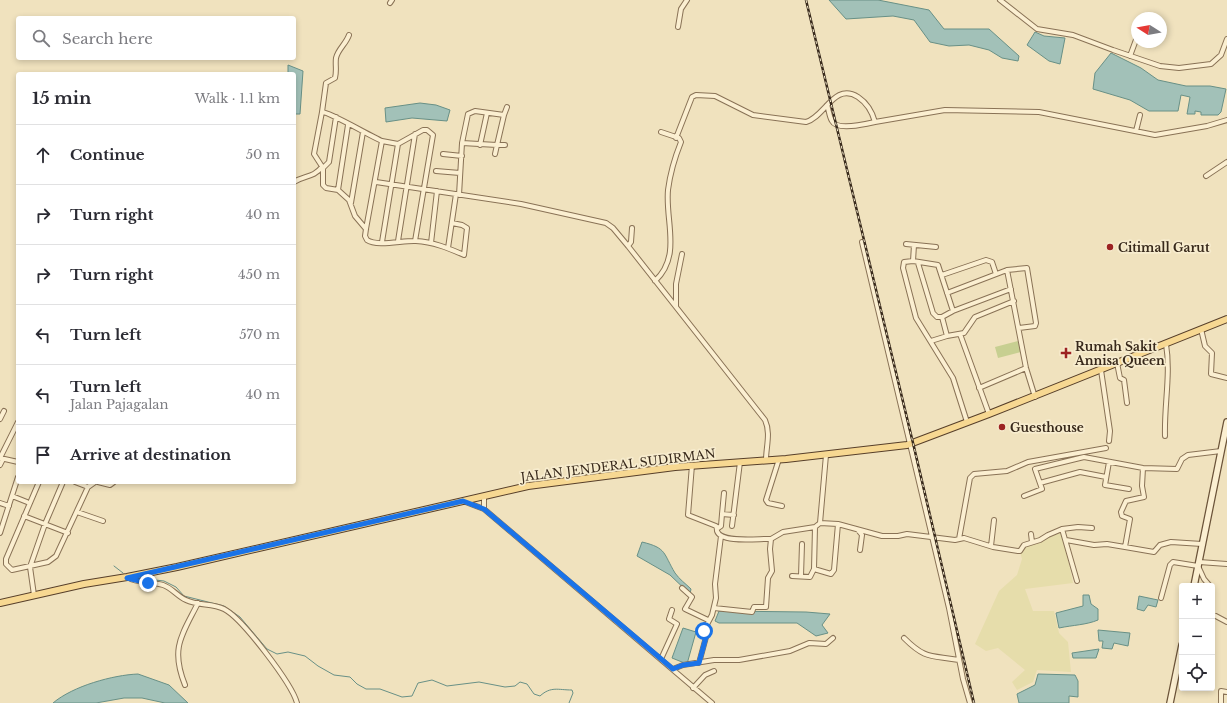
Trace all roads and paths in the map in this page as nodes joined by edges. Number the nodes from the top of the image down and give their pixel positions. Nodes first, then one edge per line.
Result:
1 (686, 0) edge
2 (1000, 0) edge
3 (678, 27) dead end
4 (349, 35) dead end
5 (1227, 39) edge
6 (1133, 48) edge
7 (1130, 56) junction
8 (827, 105) junction
9 (507, 107) dead end
10 (322, 112) junction
11 (487, 114) junction
12 (504, 115) junction
13 (1140, 115) dead end
14 (336, 118) junction
15 (1227, 120) edge
16 (875, 122) junction
17 (348, 125) junction
18 (1136, 131) junction
19 (363, 132) junction
20 (661, 132) dead end
21 (415, 134) junction
22 (676, 138) junction
23 (382, 141) junction
24 (462, 143) junction
25 (398, 144) junction
26 (480, 145) junction
27 (497, 145) junction
28 (505, 145) dead end
29 (443, 154) dead end
30 (495, 154) dead end
31 (462, 156) junction
32 (1227, 162) edge
33 (322, 168) junction
34 (436, 171) dead end
35 (460, 173) junction
36 (1206, 176) dead end
37 (296, 181) edge
38 (376, 182) junction
39 (391, 184) junction
40 (406, 187) junction
41 (423, 189) junction
42 (338, 190) junction
43 (437, 191) junction
44 (458, 194) junction
45 (352, 203) junction
46 (452, 223) junction
47 (632, 228) dead end
48 (366, 229) junction
49 (415, 240) junction
50 (398, 241) junction
51 (382, 242) junction
52 (862, 242) dead end
53 (431, 243) junction
54 (906, 244) dead end
55 (914, 245) junction
56 (628, 246) junction
57 (936, 247) dead end
58 (448, 248) junction
59 (682, 254) dead end
60 (913, 261) junction
61 (918, 263) junction
62 (1007, 270) junction
63 (996, 274) junction
64 (942, 275) junction
65 (655, 281) junction
66 (1011, 289) junction
67 (947, 293) junction
68 (1014, 302) junction
69 (676, 306) junction
70 (953, 311) junction
71 (942, 317) junction
72 (1227, 318) edge
73 (1019, 328) junction
74 (1201, 329) junction
75 (960, 334) junction
76 (947, 336) junction
77 (932, 341) junction
78 (1166, 344) junction
79 (1117, 363) junction
80 (1026, 368) junction
81 (1101, 370) junction
82 (1227, 378) edge
83 (979, 388) junction
84 (1035, 396) junction
85 (1127, 403) dead end
86 (4, 411) dead end
87 (989, 414) junction
88 (0, 419) edge
89 (967, 422) junction
90 (1227, 422) edge
91 (16, 426) edge
92 (1165, 436) dead end
93 (1109, 441) dead end
94 (910, 444) junction
95 (1106, 448) dead end
96 (1221, 451) junction
97 (826, 455) junction
98 (2, 459) junction
99 (779, 459) junction
100 (766, 460) junction
101 (16, 462) edge
102 (740, 462) junction
103 (1109, 462) junction
104 (692, 465) junction
105 (0, 466) edge
106 (1143, 468) junction
107 (1106, 477) junction
108 (16, 483) edge
109 (1040, 483) junction
110 (38, 484) edge
111 (62, 484) edge
112 (80, 484) edge
113 (93, 484) edge
114 (88, 487) junction
115 (1129, 489) dead end
116 (724, 493) dead end
117 (12, 496) junction
118 (484, 496) junction
119 (1024, 496) dead end
120 (463, 501) junction
121 (27, 502) dead end
122 (0, 503) edge
123 (9, 506) junction
124 (782, 506) dead end
125 (484, 509) junction
126 (77, 512) junction
127 (722, 514) junction
128 (734, 515) junction
129 (24, 516) junction
130 (994, 520) dead end
131 (103, 521) dead end
132 (820, 523) junction
133 (45, 524) junction
134 (838, 524) junction
135 (732, 526) dead end
136 (815, 527) junction
137 (718, 528) junction
138 (1092, 528) dead end
139 (1062, 529) junction
140 (858, 530) junction
141 (0, 533) edge
142 (68, 533) junction
143 (1031, 534) dead end
144 (721, 536) junction
145 (932, 538) junction
146 (772, 539) junction
147 (959, 539) junction
148 (1066, 540) junction
149 (1032, 542) junction
150 (802, 544) dead end
151 (1202, 544) junction
152 (991, 546) junction
153 (1125, 547) junction
154 (860, 550) dead end
155 (1198, 564) junction
156 (1227, 564) edge
157 (30, 567) junction
158 (814, 569) junction
159 (792, 576) dead end
160 (801, 576) junction
161 (127, 578) junction
162 (1077, 581) dead end
163 (1195, 583) edge
164 (1208, 583) edge
165 (682, 588) dead end
166 (34, 596) junction
167 (1161, 598) dead end
168 (0, 603) edge
169 (198, 603) junction
170 (714, 608) junction
171 (672, 610) dead end
172 (1215, 616) edge
173 (708, 620) junction
174 (1227, 622) edge
175 (833, 638) dead end
176 (904, 638) dead end
177 (1180, 655) edge
178 (661, 659) junction
179 (959, 660) junction
180 (699, 663) junction
181 (673, 669) junction
182 (714, 671) dead end
183 (184, 684) dead end
184 (693, 688) junction
185 (1227, 692) edge
186 (297, 703) edge
187 (712, 703) edge
188 (970, 703) edge
189 (1170, 703) edge
190 (1220, 703) edge

1 - 3 street
2 - 7 street
4 - 10 street
5 - 7 street
6 - 7 street
8 - 16 street
8 - 16 street
8 - 22 street
9 - 12 street
10 - 14 street
10 - 33 street
11 - 12 street
11 - 24 street
11 - 26 street
12 - 27 street
13 - 18 street
14 - 17 street
14 - 33 street
15 - 18 street
16 - 18 street
17 - 19 street
17 - 42 street
19 - 23 street
19 - 45 street
20 - 22 street
21 - 25 street
21 - 40 street
21 - 41 street
22 - 65 street
23 - 25 street
23 - 38 street
24 - 26 street
24 - 31 street
25 - 39 street
26 - 27 street
27 - 28 street
27 - 30 street
29 - 31 street
31 - 35 street
32 - 36 street
33 - 37 street
33 - 42 street
34 - 35 street
35 - 44 street
38 - 39 street
38 - 48 street
39 - 40 street
39 - 51 street
40 - 41 street
40 - 50 street
41 - 43 street
41 - 49 street
42 - 45 street
43 - 44 street
43 - 53 street
44 - 46 street
44 - 56 street
45 - 48 street
46 - 58 street
46 - 58 street
47 - 56 street
48 - 51 street
49 - 50 street
49 - 53 street
50 - 51 street
52 - 94 street
53 - 58 street
54 - 55 street
55 - 57 street
55 - 60 street
56 - 65 street
59 - 69 street
60 - 61 street
60 - 77 street
61 - 64 street
61 - 71 street
62 - 63 street
62 - 66 street
62 - 73 street
63 - 64 street
63 - 67 street
64 - 67 street
65 - 69 street
66 - 68 street
66 - 70 street
67 - 70 street
68 - 73 street
68 - 75 street
69 - 100 street
70 - 71 street
71 - 76 street
72 - 74 main road, JALAN JENDERAL SUDIRMAN
73 - 80 street
74 - 78 main road, JALAN JENDERAL SUDIRMAN
74 - 82 street
75 - 76 street
75 - 83 street
76 - 77 street
77 - 89 street
78 - 79 main road, JALAN JENDERAL SUDIRMAN
78 - 92 street
79 - 81 main road, JALAN JENDERAL SUDIRMAN
79 - 85 street
80 - 83 street
80 - 84 street
81 - 84 main road, JALAN JENDERAL SUDIRMAN
81 - 93 street
83 - 87 street
84 - 87 main road, JALAN JENDERAL SUDIRMAN
86 - 88 street
87 - 89 main road, JALAN JENDERAL SUDIRMAN
89 - 94 main road, JALAN JENDERAL SUDIRMAN
90 - 96 main road
91 - 98 street
94 - 97 main road, JALAN JENDERAL SUDIRMAN
94 - 145 street
95 - 147 street
96 - 106 street
96 - 151 main road
97 - 99 main road, JALAN JENDERAL SUDIRMAN
97 - 132 street
98 - 101 street
98 - 105 street
99 - 100 main road, JALAN JENDERAL SUDIRMAN
99 - 124 street
100 - 102 main road, JALAN JENDERAL SUDIRMAN
102 - 104 main road, JALAN JENDERAL SUDIRMAN
102 - 128 street
103 - 106 street
103 - 107 street
103 - 109 street
104 - 118 main road, JALAN JENDERAL SUDIRMAN
104 - 137 street
106 - 153 street
107 - 109 street
107 - 115 street
108 - 117 street
109 - 119 street
110 - 129 street
111 - 133 street
112 - 114 street
113 - 114 street
114 - 126 street
116 - 127 street
117 - 121 street
117 - 123 street
118 - 120 main road, JALAN JENDERAL SUDIRMAN
118 - 125 street
120 - 125 street
120 - 161 main road, JALAN JENDERAL SUDIRMAN
122 - 123 street
123 - 141 street
125 - 178 street
126 - 131 street
126 - 142 street
127 - 128 street
127 - 137 street
128 - 135 street
129 - 133 street
129 - 157 street
130 - 152 street
132 - 134 street
132 - 136 street
133 - 142 street
133 - 157 street
134 - 140 street
134 - 158 street
136 - 146 street
136 - 158 street
137 - 144 street
138 - 139 street
139 - 148 street
139 - 149 street
140 - 145 street
140 - 154 street
142 - 157 street
143 - 149 street
144 - 146 street
144 - 170 street
145 - 147 street
145 - 179 street
146 - 170 street
147 - 152 street
148 - 153 street
148 - 162 street
149 - 152 street
150 - 160 street
151 - 153 street
151 - 155 main road
155 - 156 street
155 - 163 main road
155 - 164 street
155 - 167 street
157 - 166 street
158 - 160 street
159 - 160 street
161 - 166 main road, JALAN JENDERAL SUDIRMAN
161 - 169 street
165 - 173 street
166 - 168 main road, JALAN JENDERAL SUDIRMAN
169 - 183 street
169 - 186 street
170 - 173 street
171 - 178 street
172 - 174 street
173 - 180 street
175 - 180 street
176 - 179 street
177 - 189 main road
178 - 181 street
179 - 188 street
180 - 181 street
181 - 184 street
182 - 184 street
184 - 187 street
185 - 190 street

